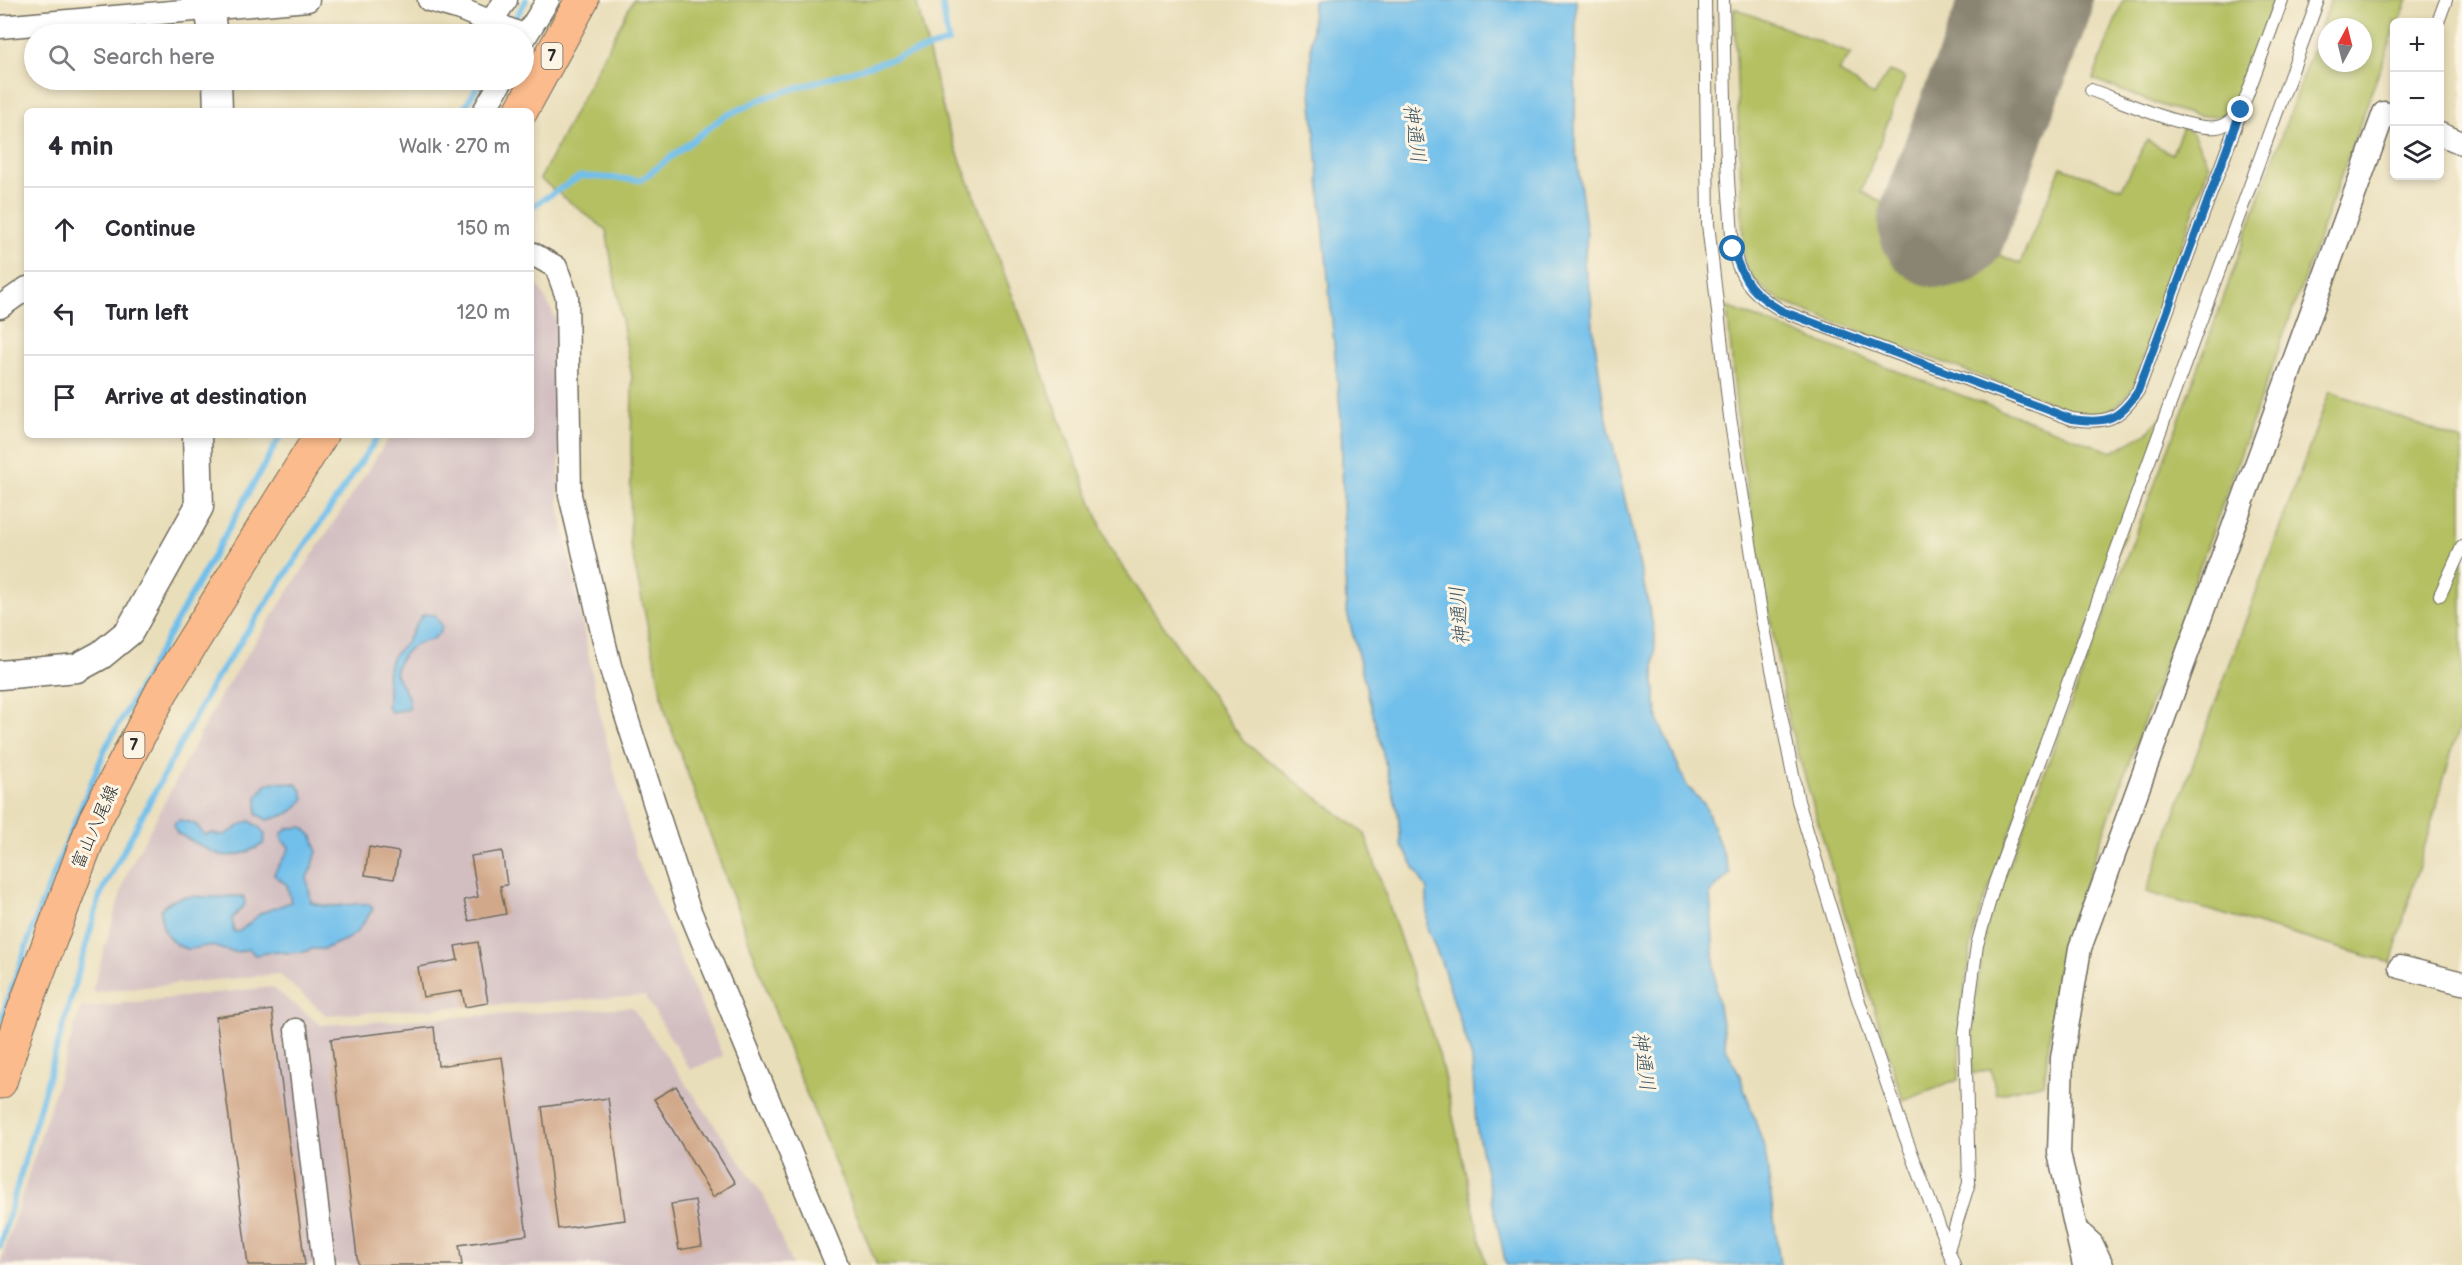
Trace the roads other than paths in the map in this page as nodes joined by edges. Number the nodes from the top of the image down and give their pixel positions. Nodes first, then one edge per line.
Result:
1 (308, 0) edge
2 (429, 0) edge
3 (506, 0) edge
4 (548, 0) edge
5 (582, 0) edge
6 (1705, 0) edge
7 (1723, 0) edge
8 (2282, 0) edge
9 (2318, 0) edge
10 (2446, 0) edge
11 (210, 14) edge
12 (2439, 18) edge
13 (48, 24) edge
14 (494, 24) edge
15 (512, 24) edge
16 (523, 24) edge
17 (24, 26) edge
18 (0, 27) edge
19 (534, 86) edge
20 (217, 90) edge
21 (496, 90) edge
22 (532, 90) edge
23 (2091, 90) dead end
24 (218, 108) edge
25 (486, 108) edge
26 (522, 108) edge
27 (2241, 110) junction
28 (2390, 115) edge
29 (2444, 136) edge
30 (2462, 143) edge
31 (534, 255) edge
32 (24, 290) edge
33 (0, 307) edge
34 (196, 438) edge
35 (319, 438) edge
36 (2462, 547) edge
37 (2440, 595) dead end
38 (0, 675) edge
39 (2400, 967) dead end
40 (2462, 983) edge
41 (296, 1030) dead end
42 (0, 1082) edge
43 (2076, 1230) junction
44 (1948, 1250) junction
45 (324, 1265) edge
46 (837, 1265) edge
47 (1954, 1265) edge
48 (2084, 1265) edge
49 (2102, 1265) edge

1 - 11 street
2 - 14 street
3 - 15 street
4 - 16 street
5 - 19 main road, 7
6 - 44 lane
7 - 27 lane
8 - 27 lane
9 - 44 lane
10 - 12 lane
11 - 13 street
17 - 18 street
20 - 24 street
21 - 25 street
22 - 26 main road, 7
23 - 27 lane
28 - 43 street
29 - 30 street
31 - 46 street
32 - 33 street
34 - 38 street
35 - 42 main road, 富山八尾線 / 7
36 - 37 lane
39 - 40 street
41 - 45 street
43 - 48 street
43 - 49 street
44 - 47 lane

